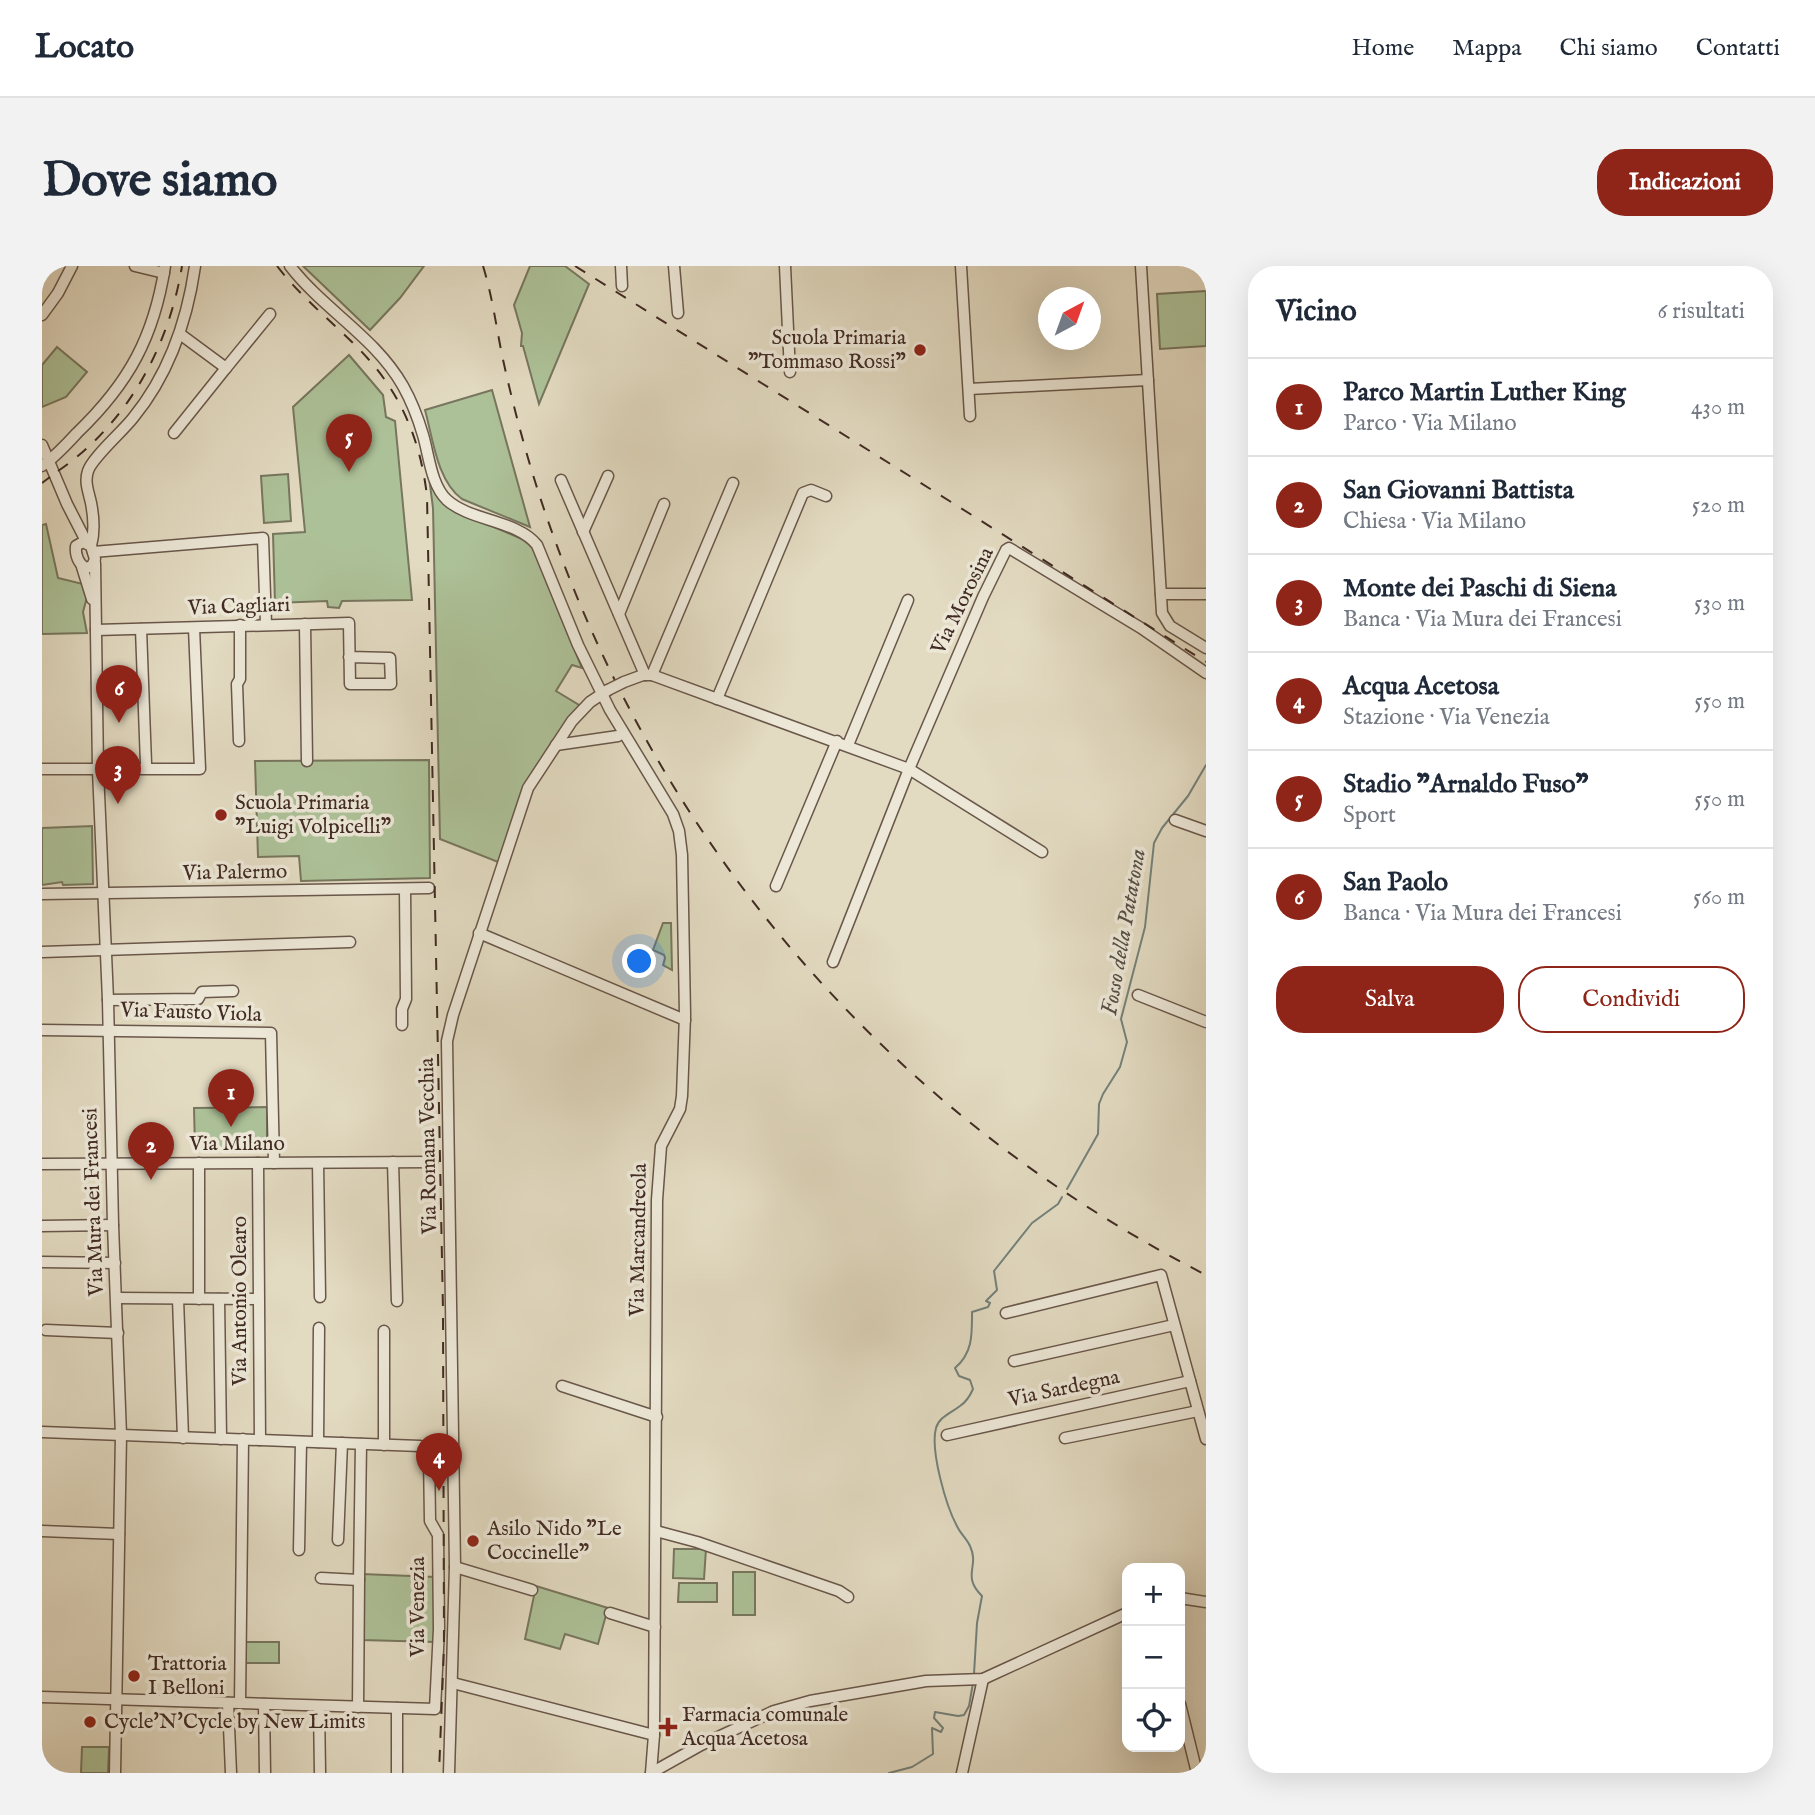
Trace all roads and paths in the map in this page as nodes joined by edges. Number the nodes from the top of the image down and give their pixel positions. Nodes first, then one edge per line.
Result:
1 (72, 266) edge
2 (135, 266) edge
3 (195, 266) edge
4 (290, 266) edge
5 (621, 266) edge
6 (674, 266) edge
7 (785, 266) edge
8 (961, 266) edge
9 (1142, 266) edge
10 (165, 270) edge
11 (622, 286) dead end
12 (678, 313) dead end
13 (270, 314) dead end
14 (42, 315) edge
15 (180, 334) junction
16 (226, 368) junction
17 (790, 372) dead end
18 (1148, 380) junction
19 (969, 389) junction
20 (970, 416) dead end
21 (174, 433) dead end
22 (42, 445) edge
23 (46, 464) edge
24 (608, 476) dead end
25 (561, 480) dead end
26 (733, 483) dead end
27 (826, 496) dead end
28 (664, 504) dead end
29 (67, 505) junction
30 (583, 532) junction
31 (76, 546) junction
32 (91, 547) junction
33 (95, 563) junction
34 (82, 566) junction
35 (1161, 594) junction
36 (1206, 594) edge
37 (908, 600) dead end
38 (619, 614) junction
39 (266, 624) junction
40 (305, 624) junction
41 (240, 625) junction
42 (194, 628) junction
43 (141, 629) junction
44 (96, 630) junction
45 (1206, 648) edge
46 (349, 657) junction
47 (1206, 673) edge
48 (648, 675) junction
49 (605, 691) junction
50 (717, 699) junction
51 (590, 702) junction
52 (610, 710) junction
53 (623, 733) junction
54 (239, 741) dead end
55 (836, 741) junction
56 (556, 745) junction
57 (848, 745) junction
58 (307, 761) dead end
59 (146, 764) dead end
60 (42, 769) edge
61 (909, 769) junction
62 (98, 770) junction
63 (1175, 820) dead end
64 (1206, 831) edge
65 (1042, 852) dead end
66 (776, 886) dead end
67 (429, 888) dead end
68 (405, 889) junction
69 (42, 894) edge
70 (104, 894) junction
71 (479, 933) junction
72 (350, 942) dead end
73 (105, 951) junction
74 (42, 952) edge
75 (833, 962) dead end
76 (233, 991) dead end
77 (1138, 995) dead end
78 (108, 1000) junction
79 (685, 1020) junction
80 (1206, 1021) edge
81 (402, 1024) dead end
82 (42, 1030) edge
83 (108, 1030) junction
84 (393, 1162) junction
85 (432, 1162) dead end
86 (199, 1163) junction
87 (258, 1163) junction
88 (274, 1163) junction
89 (318, 1163) junction
90 (42, 1164) edge
91 (111, 1164) junction
92 (113, 1225) junction
93 (42, 1226) edge
94 (42, 1262) edge
95 (115, 1263) junction
96 (320, 1297) dead end
97 (117, 1298) junction
98 (178, 1299) junction
99 (199, 1299) junction
100 (219, 1299) junction
101 (258, 1299) junction
102 (397, 1301) dead end
103 (1006, 1313) dead end
104 (1174, 1325) junction
105 (319, 1328) dead end
106 (46, 1329) dead end
107 (384, 1331) dead end
108 (118, 1334) junction
109 (1014, 1361) dead end
110 (1190, 1381) junction
111 (562, 1386) dead end
112 (1200, 1406) edge
113 (657, 1417) junction
114 (42, 1432) edge
115 (121, 1435) junction
116 (947, 1435) dead end
117 (183, 1437) junction
118 (1065, 1438) dead end
119 (1206, 1438) edge
120 (221, 1439) junction
121 (243, 1439) junction
122 (260, 1440) junction
123 (300, 1442) junction
124 (317, 1442) junction
125 (342, 1443) junction
126 (361, 1444) junction
127 (384, 1445) junction
128 (42, 1531) edge
129 (656, 1531) junction
130 (120, 1534) junction
131 (338, 1540) dead end
132 (299, 1550) dead end
133 (455, 1567) junction
134 (321, 1578) dead end
135 (359, 1580) junction
136 (532, 1590) dead end
137 (848, 1597) dead end
138 (1185, 1599) edge
139 (1206, 1602) edge
140 (610, 1613) dead end
141 (1122, 1615) edge
142 (655, 1627) junction
143 (976, 1680) junction
144 (453, 1683) junction
145 (42, 1698) edge
146 (117, 1699) junction
147 (234, 1703) junction
148 (264, 1704) junction
149 (319, 1706) junction
150 (358, 1707) junction
151 (397, 1708) junction
152 (1185, 1724) edge
153 (654, 1735) junction
154 (115, 1773) edge
155 (231, 1773) edge
156 (265, 1773) edge
157 (320, 1773) edge
158 (397, 1773) edge
159 (449, 1773) edge
160 (651, 1773) edge
161 (962, 1773) edge
162 (1197, 1773) edge

1 - 14 street
2 - 10 street
3 - 15 street, Via Mura dei Francesi
4 - 49 street, Via Marcandreola
5 - 11 street
6 - 12 street
7 - 17 street
8 - 19 street
9 - 18 street
10 - 23 street
13 - 16 street
15 - 16 street
15 - 32 street, Via Mura dei Francesi
16 - 21 street
18 - 19 street
18 - 35 street
19 - 20 street
22 - 23 street
23 - 29 street
24 - 30 street
25 - 30 street
26 - 48 street
27 - 50 street
28 - 38 street
29 - 31 street, Via Mura dei Francesi
29 - 32 street
30 - 38 street
31 - 32 street
31 - 34 street, Via Mura dei Francesi
32 - 33 street, Via Mura dei Francesi
32 - 39 street
33 - 34 street
33 - 44 street, Via Mura dei Francesi
34 - 44 street, Via Mura dei Francesi
35 - 36 street
35 - 45 street
37 - 57 street
38 - 48 street
39 - 40 street, Via Cagliari
39 - 41 street, Via Cagliari
40 - 46 street, Via Cagliari
40 - 58 street
41 - 42 street, Via Cagliari
41 - 54 street
42 - 43 street, Via Cagliari
42 - 62 street
43 - 44 street, Via Cagliari
43 - 59 street
44 - 62 street, Via Mura dei Francesi
46 - 46 street, Via Cagliari
47 - 61 street, Via Morosina
48 - 49 street, bridge
48 - 50 street
49 - 51 street, Via Romana Vecchia
49 - 52 street, Via Marcandreola
50 - 55 street
51 - 52 street
51 - 56 street, Via Romana Vecchia
52 - 53 street, Via Marcandreola
53 - 56 street
53 - 79 street, Via Marcandreola
55 - 57 street
55 - 66 street
56 - 71 street, Via Romana Vecchia
57 - 61 street
60 - 62 street
61 - 65 street
61 - 75 street, Via Morosina
62 - 70 street, Via Mura dei Francesi
63 - 64 street
67 - 68 street, Via Palermo
68 - 70 street, Via Palermo
68 - 81 street
69 - 70 street, Via Palermo
70 - 73 street, Via Mura dei Francesi
71 - 79 street
71 - 133 street, Via Romana Vecchia
72 - 73 street
73 - 74 street
73 - 78 street, Via Mura dei Francesi
76 - 78 street
77 - 80 street
78 - 83 street, Via Mura dei Francesi
79 - 113 street, Via Marcandreola
82 - 83 street
83 - 88 street, Via Fausto Viola
83 - 91 street, Via Mura dei Francesi
84 - 85 street, Via Milano
84 - 89 street, Via Milano
84 - 102 street
86 - 87 street, Via Milano
86 - 91 street, Via Milano
86 - 99 street
87 - 88 street, Via Milano
87 - 101 street, Via Antonio Olearo
88 - 89 street, Via Milano
89 - 96 street
90 - 91 street, Via Milano
91 - 92 street, Via Mura dei Francesi
92 - 93 street
92 - 95 street, Via Mura dei Francesi
94 - 95 street
95 - 97 street, Via Mura dei Francesi
97 - 98 street
97 - 108 street, Via Mura dei Francesi
98 - 99 street
98 - 117 street
99 - 100 street
100 - 101 street
100 - 120 street
101 - 122 street, Via Antonio Olearo
103 - 104 street
104 - 109 street
104 - 110 street
105 - 124 street
106 - 108 street
107 - 127 street
108 - 115 street, Via Mura dei Francesi
110 - 112 street
110 - 116 street, Via Sardegna
111 - 113 street
112 - 118 street
112 - 119 street
113 - 129 street, Via Marcandreola
114 - 115 street, Via Venezia
115 - 117 street, Via Venezia
115 - 130 street, Via Mura dei Francesi
117 - 120 street, Via Venezia
120 - 121 street, Via Venezia
121 - 122 street, Via Venezia
121 - 147 street
122 - 123 street, Via Venezia
123 - 124 street, Via Venezia
123 - 132 street
124 - 125 street, Via Venezia
125 - 126 street, Via Venezia
125 - 131 street
126 - 127 street, Via Venezia
126 - 135 street
127 - 151 street, Via Venezia
128 - 130 street
129 - 137 street
129 - 142 street, Via Marcandreola
130 - 146 street, Via Mura dei Francesi
133 - 136 street
133 - 144 street, Via Romana Vecchia
134 - 135 street
135 - 150 street
138 - 139 street
140 - 142 street
141 - 143 street
142 - 153 street, Via Marcandreola
143 - 160 street
143 - 161 street
144 - 153 street
144 - 159 street, Via Romana Vecchia
145 - 146 street
146 - 147 street
146 - 154 street, Via Mura dei Francesi
147 - 148 street
147 - 155 street
148 - 149 street
148 - 156 street
149 - 150 street
149 - 157 street
150 - 151 street
151 - 158 street
152 - 162 street
153 - 160 street, Via Marcandreola

